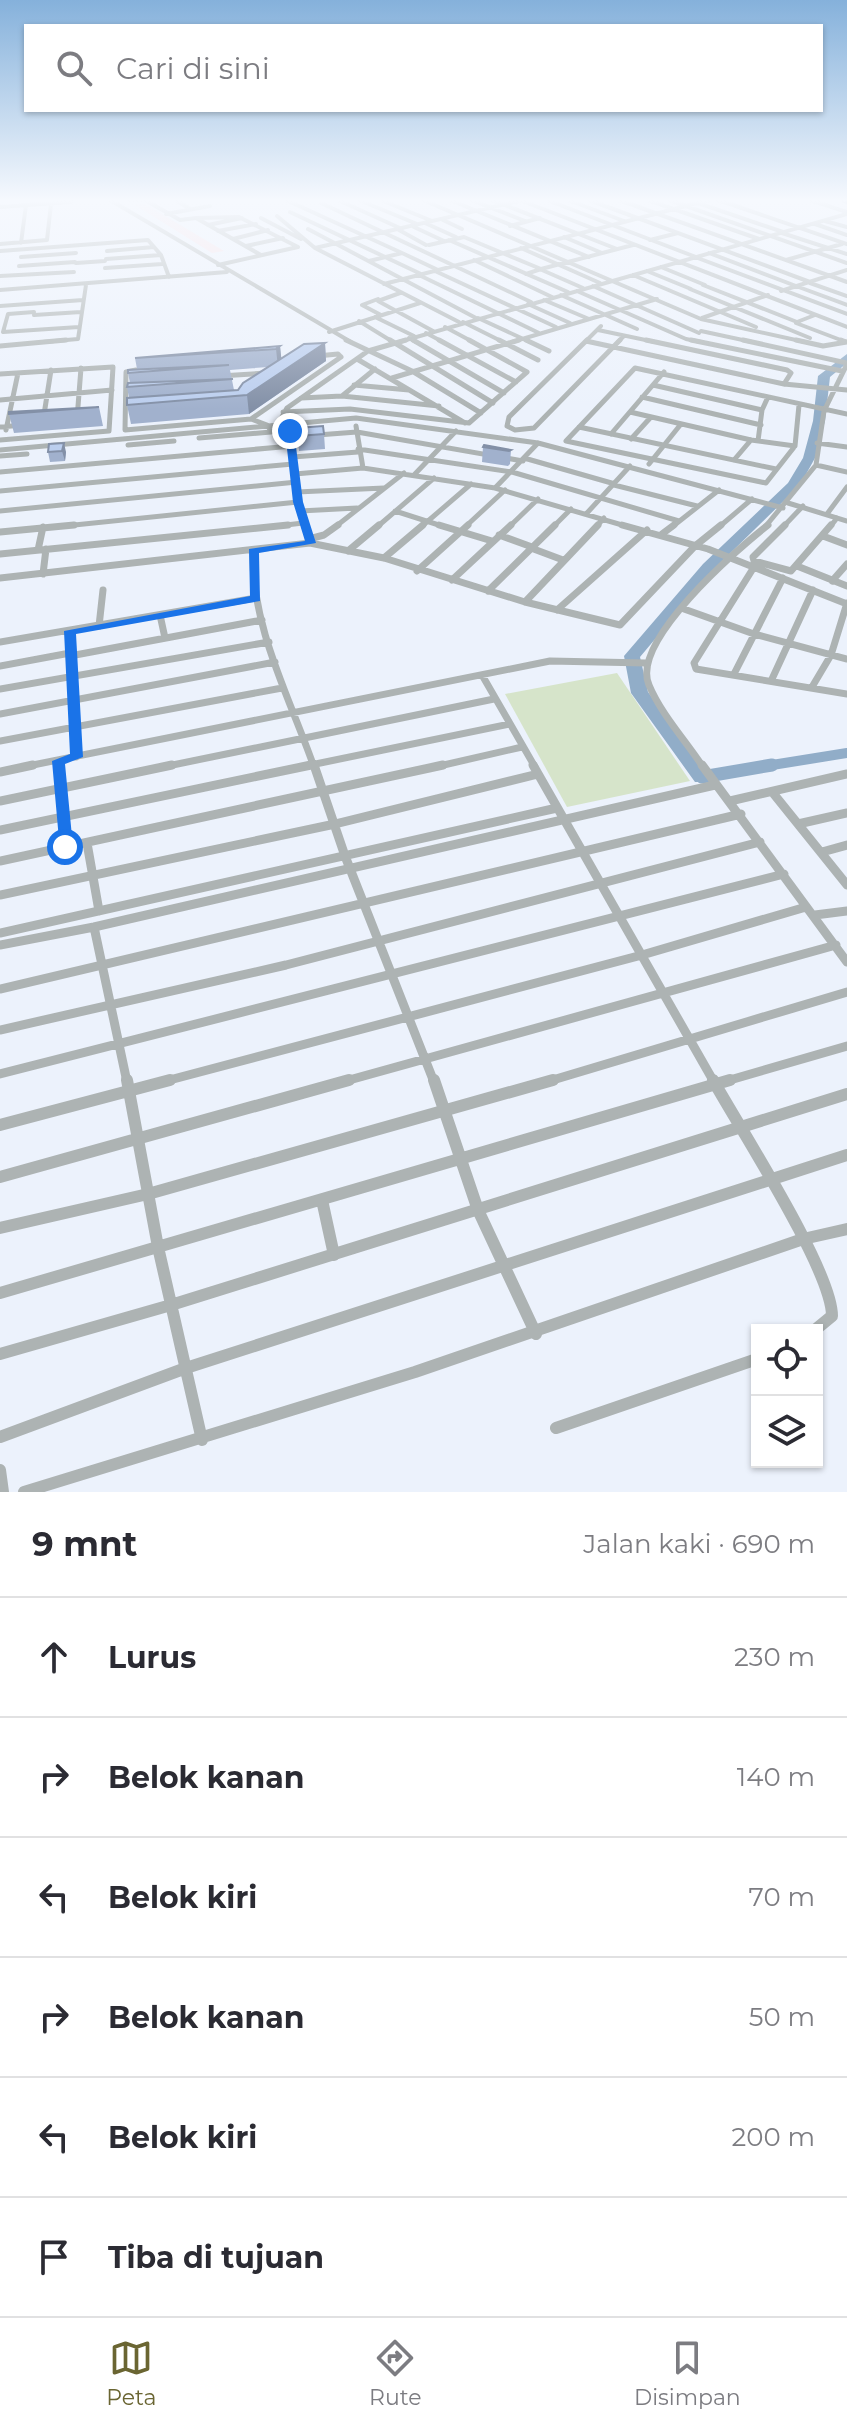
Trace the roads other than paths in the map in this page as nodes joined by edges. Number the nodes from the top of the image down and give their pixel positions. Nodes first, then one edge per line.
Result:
1 (18, 270) edge
2 (105, 270) edge
3 (165, 270) edge
4 (224, 270) edge
5 (356, 270) edge
6 (385, 270) edge
7 (412, 270) edge
8 (436, 270) joint
9 (464, 270) edge
10 (495, 270) edge
11 (516, 270) edge
12 (539, 270) edge
13 (542, 270) edge
14 (569, 270) edge
15 (588, 270) edge
16 (651, 270) edge
17 (666, 270) edge
18 (698, 270) edge
19 (728, 270) edge
20 (753, 270) joint
21 (776, 270) edge
22 (812, 270) edge
23 (647, 271) junction
24 (847, 271) edge
25 (74, 272) joint
26 (228, 272) junction
27 (420, 274) junction
28 (526, 274) junction
29 (739, 274) junction
30 (16, 275) junction
31 (633, 275) junction
32 (0, 276) edge
33 (830, 276) junction
34 (169, 277) junction
35 (403, 279) junction
36 (723, 279) junction
37 (615, 281) junction
38 (105, 282) junction
39 (810, 282) junction
40 (847, 282) edge
41 (602, 283) junction
42 (384, 284) junction
43 (86, 285) junction
44 (704, 285) junction
45 (71, 286) junction
46 (592, 286) junction
47 (797, 286) junction
48 (472, 289) junction
49 (580, 289) junction
50 (690, 289) junction
51 (0, 290) edge
52 (783, 290) junction
53 (568, 292) junction
54 (400, 293) junction
55 (456, 293) junction
56 (676, 293) junction
57 (561, 295) junction
58 (766, 295) junction
59 (847, 296) edge
60 (553, 297) junction
61 (438, 298) junction
62 (378, 299) junction
63 (544, 299) junction
64 (657, 299) junction
65 (83, 300) junction
66 (747, 302) junction
67 (35, 303) junction
68 (420, 303) junction
69 (530, 303) junction
70 (847, 305) edge
71 (0, 306) edge
72 (636, 306) junction
73 (734, 307) junction
74 (513, 308) junction
75 (833, 309) junction
76 (395, 311) junction
77 (621, 311) junction
78 (81, 312) junction
79 (720, 312) junction
80 (495, 313) junction
81 (34, 314) junction
82 (63, 314) junction
83 (847, 314) edge
84 (605, 315) junction
85 (816, 315) junction
86 (378, 316) junction
87 (477, 318) junction
88 (589, 319) junction
89 (701, 319) junction
90 (359, 321) junction
91 (461, 322) junction
92 (711, 322) junction
93 (797, 322) junction
94 (571, 324) junction
95 (2, 326) edge
96 (79, 327) junction
97 (445, 327) junction
98 (557, 327) junction
99 (783, 327) junction
100 (847, 327) edge
101 (61, 329) junction
102 (637, 329) dead end
103 (30, 331) junction
104 (433, 331) junction
105 (329, 332) junction
106 (700, 332) junction
107 (766, 332) junction
108 (426, 333) junction
109 (539, 333) junction
110 (624, 336) junction
111 (777, 336) junction
112 (412, 337) junction
113 (523, 338) junction
114 (586, 341) junction
115 (694, 341) junction
116 (394, 342) junction
117 (847, 342) edge
118 (505, 343) junction
119 (767, 345) junction
120 (0, 346) edge
121 (829, 346) junction
122 (612, 347) junction
123 (488, 349) junction
124 (368, 351) junction
125 (549, 351) dead end
126 (468, 354) junction
127 (759, 354) junction
128 (305, 357) edge
129 (357, 359) junction
130 (451, 360) junction
131 (538, 360) dead end
132 (846, 363) edge
133 (433, 365) junction
134 (81, 368) junction
135 (145, 369) edge
136 (375, 369) junction
137 (51, 370) junction
138 (835, 370) junction
139 (412, 371) junction
140 (664, 372) junction
141 (18, 373) junction
142 (0, 374) edge
143 (237, 375) junction
144 (207, 377) edge
145 (311, 378) junction
146 (392, 378) junction
147 (269, 379) edge
148 (324, 381) junction
149 (138, 382) edge
150 (516, 382) junction
151 (124, 383) junction
152 (784, 384) junction
153 (354, 385) junction
154 (653, 385) junction
155 (239, 388) edge
156 (830, 388) junction
157 (112, 390) junction
158 (847, 390) edge
159 (416, 391) junction
160 (79, 393) junction
161 (504, 393) junction
162 (47, 395) junction
163 (139, 396) edge
164 (342, 396) junction
165 (124, 397) junction
166 (642, 397) junction
167 (768, 397) junction
168 (13, 398) junction
169 (300, 398) junction
170 (0, 400) edge
171 (493, 403) junction
172 (799, 405) junction
173 (439, 406) junction
174 (762, 410) junction
175 (820, 410) junction
176 (138, 411) edge
177 (242, 411) dead end
178 (124, 412) junction
179 (282, 412) junction
180 (630, 412) junction
181 (481, 413) junction
182 (847, 414) edge
183 (651, 417) junction
184 (110, 418) junction
185 (99, 419) edge
186 (77, 420) junction
187 (88, 420) edge
188 (65, 421) edge
189 (54, 422) edge
190 (43, 423) junction
191 (259, 423) junction
192 (466, 423) junction
193 (278, 424) junction
194 (681, 424) junction
195 (356, 425) junction
196 (761, 425) junction
197 (3, 427) edge
198 (579, 427) junction
199 (290, 430) junction
200 (515, 430) junction
201 (456, 431) junction
202 (611, 434) junction
203 (631, 439) junction
204 (509, 440) junction
205 (754, 440) junction
206 (538, 443) junction
207 (817, 443) junction
208 (664, 445) junction
209 (2, 446) edge
210 (292, 446) junction
211 (441, 446) junction
212 (795, 446) junction
213 (847, 447) edge
214 (358, 450) junction
215 (484, 453) junction
216 (293, 460) junction
217 (429, 460) junction
218 (524, 460) junction
219 (652, 460) junction
220 (734, 460) junction
221 (816, 465) junction
222 (472, 466) junction
223 (630, 466) junction
224 (363, 468) junction
225 (776, 469) junction
226 (643, 470) junction
227 (0, 472) edge
228 (512, 472) junction
229 (847, 472) edge
230 (404, 473) junction
231 (414, 475) junction
232 (296, 478) junction
233 (434, 478) junction
234 (471, 484) junction
235 (614, 485) junction
236 (847, 487) edge
237 (384, 488) junction
238 (495, 488) junction
239 (505, 490) junction
240 (719, 490) junction
241 (0, 491) edge
242 (297, 492) junction
243 (601, 497) junction
244 (538, 499) junction
245 (755, 500) junction
246 (298, 502) junction
247 (697, 506) junction
248 (783, 506) junction
249 (803, 506) junction
250 (358, 508) junction
251 (571, 509) junction
252 (0, 511) edge
253 (300, 511) junction
254 (395, 511) junction
255 (587, 513) junction
256 (827, 514) junction
257 (604, 518) junction
258 (837, 518) junction
259 (429, 520) junction
260 (679, 521) junction
261 (847, 521) edge
262 (303, 523) junction
263 (43, 527) junction
264 (460, 530) junction
265 (647, 530) junction
266 (0, 532) edge
267 (662, 534) junction
268 (499, 535) junction
269 (823, 536) junction
270 (310, 541) junction
271 (492, 541) junction
272 (847, 545) edge
273 (695, 546) junction
274 (531, 548) junction
275 (42, 549) junction
276 (253, 551) junction
277 (348, 551) junction
278 (0, 554) edge
279 (727, 556) junction
280 (384, 558) junction
281 (563, 560) junction
282 (847, 564) edge
283 (797, 566) junction
284 (754, 567) junction
285 (417, 571) junction
286 (43, 574) junction
287 (0, 578) edge
288 (783, 578) junction
289 (452, 580) junction
290 (832, 581) junction
291 (847, 586) edge
292 (103, 590) dead end
293 (813, 590) junction
294 (488, 591) junction
295 (254, 593) junction
296 (525, 602) junction
297 (847, 604) edge
298 (684, 609) junction
299 (557, 610) junction
300 (160, 615) junction
301 (262, 620) junction
302 (720, 621) junction
303 (99, 626) junction
304 (70, 631) junction
305 (754, 634) junction
306 (165, 638) junction
307 (0, 642) edge
308 (269, 642) junction
309 (788, 643) junction
310 (70, 654) junction
311 (831, 655) junction
312 (847, 659) edge
313 (275, 662) junction
314 (642, 663) junction
315 (0, 666) edge
316 (734, 674) junction
317 (482, 675) junction
318 (72, 676) junction
319 (772, 679) junction
320 (812, 687) junction
321 (282, 688) junction
322 (0, 689) edge
323 (847, 694) edge
324 (494, 699) junction
325 (75, 700) junction
326 (0, 714) edge
327 (291, 714) junction
328 (510, 724) junction
329 (76, 727) junction
330 (304, 738) junction
331 (0, 741) edge
332 (522, 747) junction
333 (76, 757) junction
334 (59, 761) junction
335 (314, 764) junction
336 (0, 772) edge
337 (538, 774) junction
338 (847, 774) edge
339 (710, 777) junction
340 (62, 788) junction
341 (325, 793) junction
342 (773, 793) junction
343 (0, 801) edge
344 (730, 801) junction
345 (559, 813) junction
346 (847, 813) edge
347 (741, 814) junction
348 (63, 817) junction
349 (335, 824) junction
350 (798, 824) junction
351 (0, 830) edge
352 (760, 842) junction
353 (87, 843) junction
354 (847, 845) edge
355 (65, 847) junction
356 (580, 851) junction
357 (822, 852) junction
358 (345, 856) junction
359 (0, 861) edge
360 (352, 868) junction
361 (784, 874) junction
362 (91, 877) junction
363 (846, 882) edge
364 (600, 884) junction
365 (0, 895) edge
366 (365, 903) junction
367 (99, 911) junction
368 (810, 911) junction
369 (847, 911) edge
370 (618, 919) junction
371 (94, 927) junction
372 (0, 933) edge
373 (377, 940) junction
374 (0, 945) edge
375 (836, 945) junction
376 (642, 955) junction
377 (847, 961) edge
378 (105, 967) junction
379 (392, 976) junction
380 (0, 989) edge
381 (847, 992) edge
382 (666, 993) junction
383 (111, 1007) junction
384 (408, 1015) junction
385 (0, 1030) edge
386 (692, 1041) junction
387 (120, 1046) junction
388 (847, 1046) edge
389 (425, 1059) junction
390 (0, 1074) edge
391 (718, 1084) junction
392 (129, 1090) junction
393 (847, 1094) edge
394 (445, 1109) junction
395 (0, 1125) edge
396 (737, 1128) junction
397 (140, 1140) junction
398 (847, 1155) edge
399 (463, 1160) junction
400 (0, 1177) edge
401 (768, 1179) junction
402 (148, 1194) junction
403 (322, 1200) junction
404 (478, 1210) junction
405 (0, 1228) edge
406 (847, 1229) edge
407 (803, 1239) junction
408 (158, 1247) junction
409 (334, 1255) junction
410 (504, 1264) junction
411 (0, 1293) edge
412 (171, 1305) junction
413 (822, 1324) edge
414 (536, 1334) junction
415 (0, 1354) edge
416 (751, 1361) edge
417 (186, 1368) junction
418 (556, 1428) dead end
419 (0, 1437) edge
420 (202, 1440) junction
421 (0, 1470) edge
422 (3, 1492) edge
423 (24, 1492) edge

1 - 30 street
2 - 38 street
3 - 34 street
4 - 26 street
5 - 42 street
6 - 35 street
7 - 27 street
8 - 27 street
8 - 48 street
9 - 69 street
10 - 60 street
11 - 28 street
12 - 28 street
13 - 49 street
14 - 41 street
15 - 37 street
16 - 23 street
17 - 44 street
18 - 36 street
19 - 29 street
20 - 29 street
20 - 47 street
21 - 39 street
22 - 33 street
23 - 31 street
23 - 50 street
24 - 33 street
25 - 30 street
25 - 45 street
26 - 34 street
26 - 105 street
27 - 35 street
27 - 55 street
28 - 53 street
29 - 52 street
30 - 32 street
31 - 37 street
31 - 56 street
33 - 39 street
33 - 40 street
34 - 38 street
35 - 42 street
35 - 61 street
36 - 44 street
36 - 58 street
37 - 41 street
37 - 64 street
38 - 43 street
39 - 47 street
39 - 59 street
41 - 46 street
42 - 54 street
43 - 45 street
43 - 65 street
44 - 50 street
44 - 66 street
45 - 51 street
46 - 49 street
46 - 72 street
47 - 52 street
47 - 70 street
48 - 55 street
48 - 74 street
49 - 53 street
49 - 77 street
50 - 56 street
50 - 73 street
52 - 58 street
52 - 75 street
53 - 57 street
54 - 62 street
54 - 68 street
55 - 61 street
55 - 80 street
56 - 79 street
57 - 60 street
57 - 84 street
58 - 66 street
58 - 85 street
60 - 63 street
61 - 87 street
62 - 76 street
62 - 86 street
63 - 69 street
63 - 88 street
64 - 72 street
64 - 89 street
65 - 67 street
65 - 78 street
66 - 73 street
66 - 93 street
67 - 71 street
67 - 81 street
68 - 76 street
68 - 91 street
69 - 74 street
69 - 94 street
70 - 75 street
72 - 77 street
72 - 106 street
73 - 79 street
73 - 99 street
74 - 80 street
74 - 98 street
75 - 83 street
76 - 86 street
76 - 104 street
77 - 84 street
77 - 115 street
78 - 82 street
78 - 96 street
79 - 89 street
79 - 107 street
80 - 87 street
80 - 109 street
81 - 82 street
81 - 95 street
81 - 103 street
82 - 101 street
84 - 88 street
84 - 102 street
85 - 93 street
85 - 100 street
86 - 90 street
86 - 112 street
87 - 91 street
87 - 113 street
88 - 94 street
89 - 92 street
90 - 105 street
90 - 116 street
91 - 97 street
91 - 118 street
92 - 106 street
92 - 107 street
93 - 99 street
93 - 117 street
94 - 98 street
95 - 103 street
96 - 101 street
96 - 120 street
97 - 104 street
97 - 123 street
98 - 109 street
99 - 107 street
99 - 121 street
101 - 103 street
104 - 108 street
105 - 124 street
106 - 115 street
106 - 119 street
107 - 111 street
108 - 112 street
108 - 126 street
109 - 113 street
110 - 114 street
110 - 122 street
110 - 152 street
111 - 119 street
111 - 121 street
112 - 116 street
112 - 130 street
113 - 118 street
113 - 125 street
114 - 122 street
114 - 200 street
115 - 127 street
116 - 124 street
116 - 133 street
117 - 121 street
118 - 123 street
118 - 131 street
119 - 127 street
119 - 132 street
122 - 152 street
122 - 200 street
123 - 126 street
123 - 150 street
124 - 129 street
124 - 139 street
126 - 130 street
126 - 150 street
127 - 138 street
128 - 145 street
129 - 136 street
129 - 148 street
130 - 133 street
130 - 161 street
132 - 138 street
133 - 139 street
133 - 171 street
134 - 137 street
134 - 157 street
134 - 160 street
135 - 151 street
136 - 146 street
136 - 153 street
137 - 141 street
137 - 162 street
138 - 156 street
139 - 146 street
139 - 181 street
140 - 154 street
140 - 167 street
140 - 198 street
141 - 142 street
141 - 168 street
143 - 144 street
143 - 147 street
143 - 155 street
145 - 148 street
145 - 191 street
146 - 159 street
148 - 169 street
149 - 151 street
150 - 161 street
151 - 165 street
152 - 156 street
153 - 159 street
153 - 164 street
154 - 166 street
154 - 174 street
156 - 158 street
156 - 175 street
157 - 160 street
157 - 184 street
159 - 173 street
160 - 162 street
160 - 186 street
161 - 171 street
162 - 168 street
162 - 190 street
163 - 165 street
164 - 169 street
164 - 173 street
165 - 178 street
166 - 180 street
166 - 196 street
167 - 172 street
167 - 174 street
168 - 170 street
168 - 197 street
169 - 179 street
171 - 181 street
172 - 175 street
172 - 212 street
173 - 192 street
174 - 196 street
175 - 182 street
175 - 207 street
176 - 178 street
177 - 191 street
178 - 191 street
179 - 192 street
179 - 193 street
180 - 183 street
180 - 202 street
181 - 192 street
183 - 194 street
183 - 203 street
184 - 185 street
184 - 209 street
186 - 187 street
186 - 188 street
189 - 190 street
190 - 197 street
191 - 193 street
191 - 199 street
191 - 209 street
193 - 199 street
194 - 205 street
194 - 208 street
195 - 199 street
195 - 199 street
195 - 201 street
195 - 211 street
195 - 214 street
196 - 205 street
197 - 209 street
198 - 202 street
198 - 219 street
199 - 210 street
200 - 204 street
201 - 204 street
201 - 211 street
202 - 203 street
203 - 208 street
204 - 206 street
205 - 212 street
205 - 220 street
206 - 218 street
206 - 223 street
207 - 213 street
207 - 221 street
208 - 219 street
208 - 220 street
210 - 216 street
210 - 227 street
211 - 215 street
211 - 217 street
212 - 225 street
214 - 216 street
214 - 217 street
214 - 224 street
215 - 218 street
215 - 222 street
216 - 232 street
216 - 241 street
217 - 222 street
217 - 231 street
218 - 228 street
218 - 235 street
219 - 225 street
219 - 226 street
220 - 225 street
221 - 229 street
221 - 248 street
222 - 228 street
223 - 226 street
223 - 235 street
224 - 230 street
224 - 232 street
226 - 240 street
228 - 238 street
228 - 243 street
230 - 231 street
230 - 237 street
231 - 233 street
232 - 242 street
232 - 252 street
233 - 234 street
233 - 254 street
234 - 238 street
234 - 259 street
235 - 243 street
235 - 247 street
236 - 256 street
237 - 242 street
237 - 250 street
238 - 239 street
239 - 244 street
239 - 264 street
240 - 245 street
240 - 247 street
242 - 246 street
243 - 255 street
243 - 260 street
244 - 251 street
244 - 268 street
245 - 248 street
245 - 273 street
246 - 253 street
246 - 263 street
247 - 260 street
248 - 249 street
248 - 279 street
249 - 256 street
249 - 283 street
250 - 253 street
250 - 270 street
251 - 255 street
251 - 274 street
253 - 262 street
254 - 259 street
254 - 277 street
255 - 257 street
256 - 258 street
257 - 265 street
257 - 281 street
258 - 261 street
258 - 269 street
259 - 264 street
259 - 280 street
260 - 267 street
262 - 270 street
262 - 275 street
263 - 266 street
263 - 275 street
264 - 271 street
264 - 285 street
265 - 267 street
265 - 299 street
267 - 273 street
268 - 271 street
268 - 274 street
269 - 272 street
269 - 283 street
270 - 276 street
270 - 277 street
271 - 289 street
273 - 279 street
273 - 299 street
274 - 281 street
274 - 294 street
275 - 278 street
275 - 286 street
276 - 286 street
276 - 295 street
277 - 280 street
279 - 284 street
279 - 298 street
280 - 285 street
281 - 296 street
282 - 290 street
283 - 290 street
284 - 288 street
284 - 302 street
285 - 289 street
286 - 287 street
288 - 293 street
288 - 305 street
289 - 294 street
290 - 291 street
292 - 303 street
293 - 297 street
293 - 309 street
294 - 296 street
295 - 300 street
295 - 301 street
296 - 299 street
297 - 311 street
298 - 302 street
298 - 314 street
300 - 303 street
300 - 306 street
301 - 306 street
301 - 308 street
302 - 305 street
302 - 316 street
303 - 304 street
304 - 307 street
304 - 310 street
305 - 309 street
305 - 316 street
306 - 310 street
308 - 313 street
308 - 318 street
309 - 311 street
309 - 319 street
310 - 315 street
310 - 318 street
311 - 312 street
311 - 320 street
313 - 321 street
313 - 325 street
314 - 317 street
314 - 339 street
316 - 319 street
317 - 324 street
317 - 327 street
318 - 322 street
318 - 325 street
319 - 320 street
320 - 323 street
321 - 327 street
321 - 329 street
324 - 328 street
324 - 330 street
325 - 326 street
325 - 329 street
327 - 330 street
327 - 333 street
328 - 332 street
328 - 335 street
329 - 331 street
329 - 333 street
330 - 335 street
330 - 340 street
332 - 337 street
332 - 341 street
333 - 334 street
334 - 336 street
334 - 340 street
335 - 341 street
335 - 348 street
337 - 345 street
337 - 349 street
338 - 342 street
339 - 344 street
339 - 345 street
340 - 343 street
340 - 348 street
341 - 349 street
341 - 353 street
342 - 344 street
342 - 350 street
344 - 347 street
345 - 356 street
345 - 358 street
345 - 360 street
346 - 350 street
347 - 352 street
347 - 356 street
348 - 351 street
348 - 355 street
349 - 358 street
349 - 362 street
350 - 357 street
352 - 361 street
352 - 364 street
353 - 355 street
353 - 362 street
354 - 357 street
355 - 359 street
356 - 364 street
356 - 366 street
357 - 363 street
358 - 360 street
358 - 367 street
360 - 366 street
360 - 371 street
361 - 368 street
361 - 370 street
362 - 365 street
362 - 367 street
364 - 370 street
364 - 373 street
366 - 373 street
366 - 378 street
367 - 372 street
368 - 369 street
368 - 375 street
368 - 376 street
370 - 376 street
370 - 379 street
371 - 374 street
371 - 378 street
373 - 379 street
373 - 383 street
375 - 377 street
375 - 382 street
376 - 382 street
376 - 384 street
378 - 380 street
378 - 383 street
379 - 384 street
379 - 387 street
381 - 386 street
382 - 386 street
382 - 389 street
383 - 385 street
383 - 387 street
384 - 389 street
384 - 392 street
386 - 391 street
386 - 394 street
387 - 390 street
387 - 392 street
388 - 391 street
389 - 394 street
389 - 397 street
391 - 396 street
391 - 399 street
392 - 395 street
392 - 397 street
393 - 396 street
394 - 399 street
394 - 402 street
396 - 401 street
396 - 404 street
397 - 400 street
397 - 402 street
398 - 401 street
399 - 403 street
399 - 404 street
401 - 407 street
401 - 410 street
402 - 405 street
402 - 408 street
403 - 408 street
403 - 409 street
404 - 409 street
404 - 410 street
406 - 407 street
407 - 413 street
407 - 414 street
408 - 411 street
408 - 412 street
409 - 412 street
410 - 414 street
410 - 417 street
412 - 415 street
412 - 417 street
414 - 420 street
416 - 418 street
417 - 419 street
417 - 420 street
420 - 423 street
421 - 422 street

